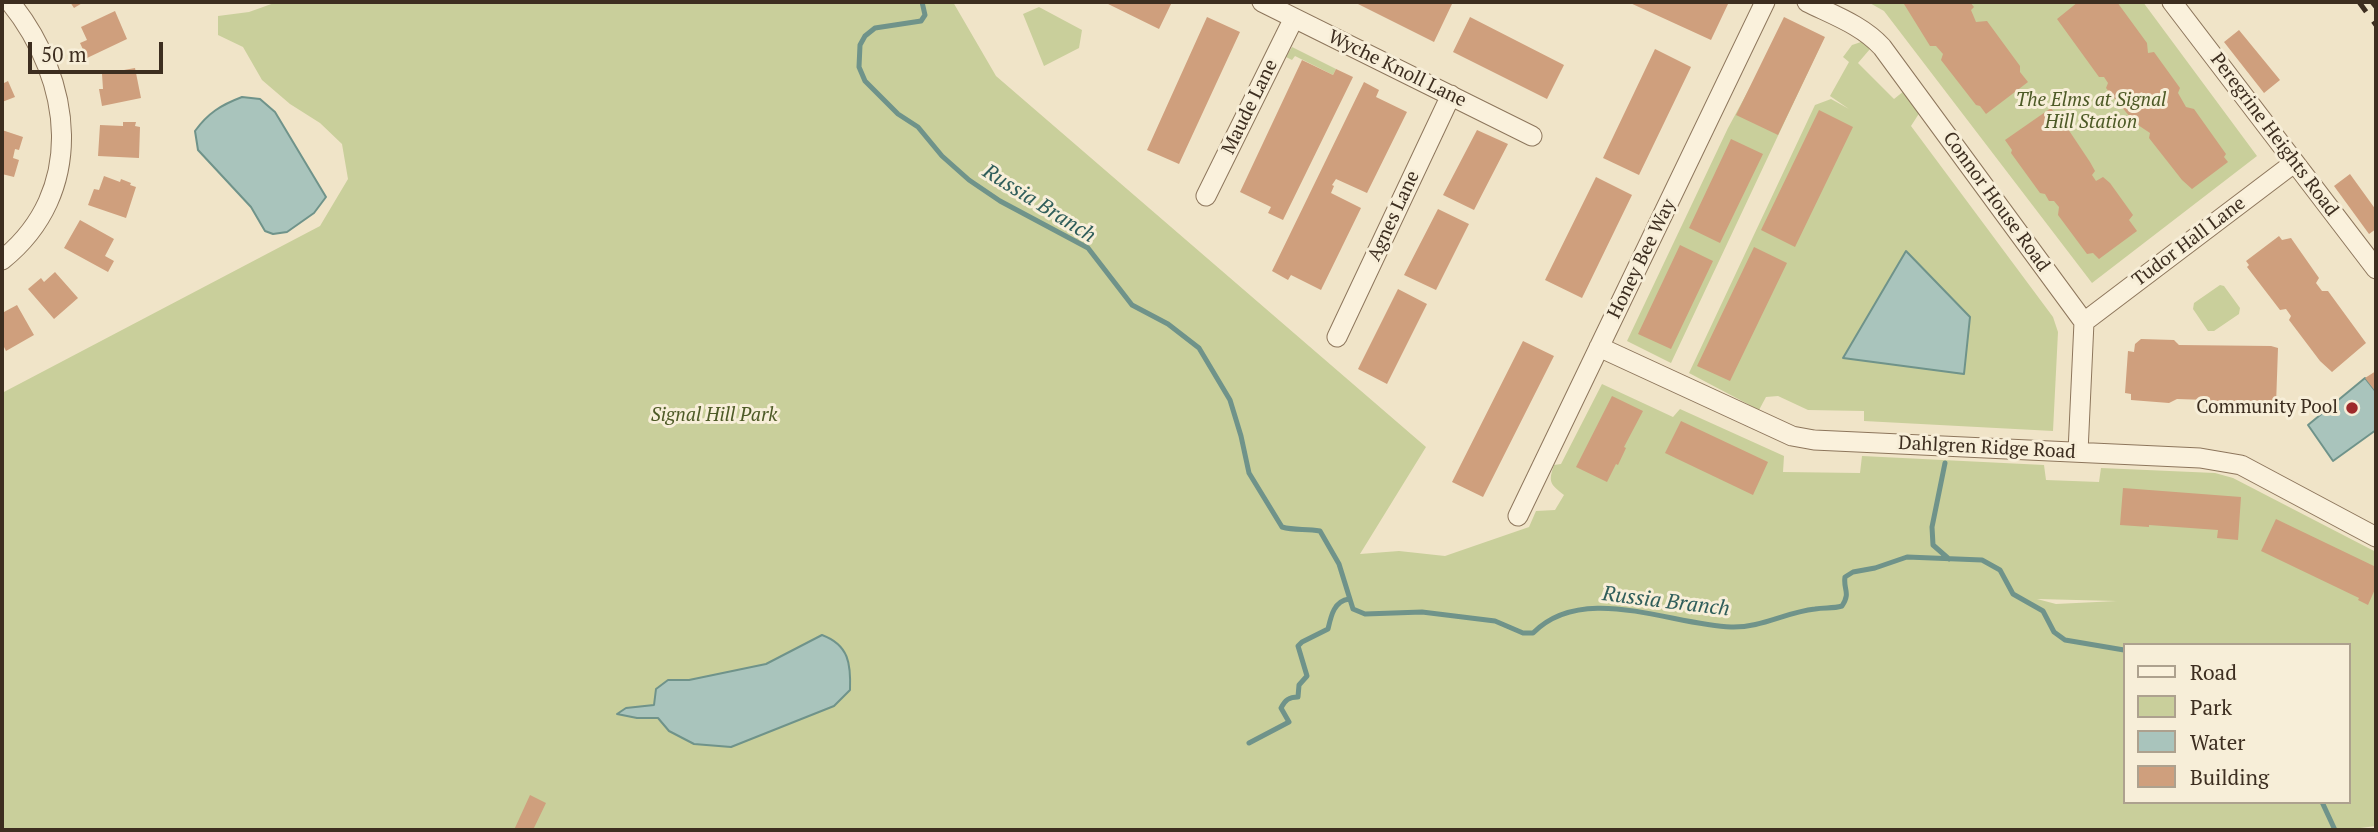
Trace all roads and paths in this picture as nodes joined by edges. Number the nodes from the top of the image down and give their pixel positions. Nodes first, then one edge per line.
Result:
1 (10, 2) edge
2 (1262, 2) edge
3 (1765, 2) edge
4 (1807, 2) edge
5 (2172, 2) edge
6 (1294, 18) junction
7 (1451, 95) junction
8 (1532, 136) dead end
9 (2294, 163) junction
10 (1206, 196) dead end
11 (2, 260) edge
12 (2376, 269) edge
13 (2084, 322) junction
14 (1337, 337) dead end
15 (1600, 347) junction
16 (2078, 452) junction
17 (1518, 516) dead end
18 (2376, 537) edge

1 - 11 street
2 - 6 street, Wyche Knoll Lane
3 - 15 street, Honey Bee Way
4 - 13 street, Connor House Road
5 - 9 street, Peregrine Heights Road
6 - 7 street, Wyche Knoll Lane
6 - 10 street, Maude Lane
7 - 8 street, Wyche Knoll Lane
7 - 14 street, Agnes Lane
9 - 12 street, Peregrine Heights Road
9 - 13 street, Tudor Hall Lane
13 - 16 street
15 - 16 street, Dahlgren Ridge Road
15 - 17 street, Honey Bee Way
16 - 18 street, Dahlgren Ridge Road

